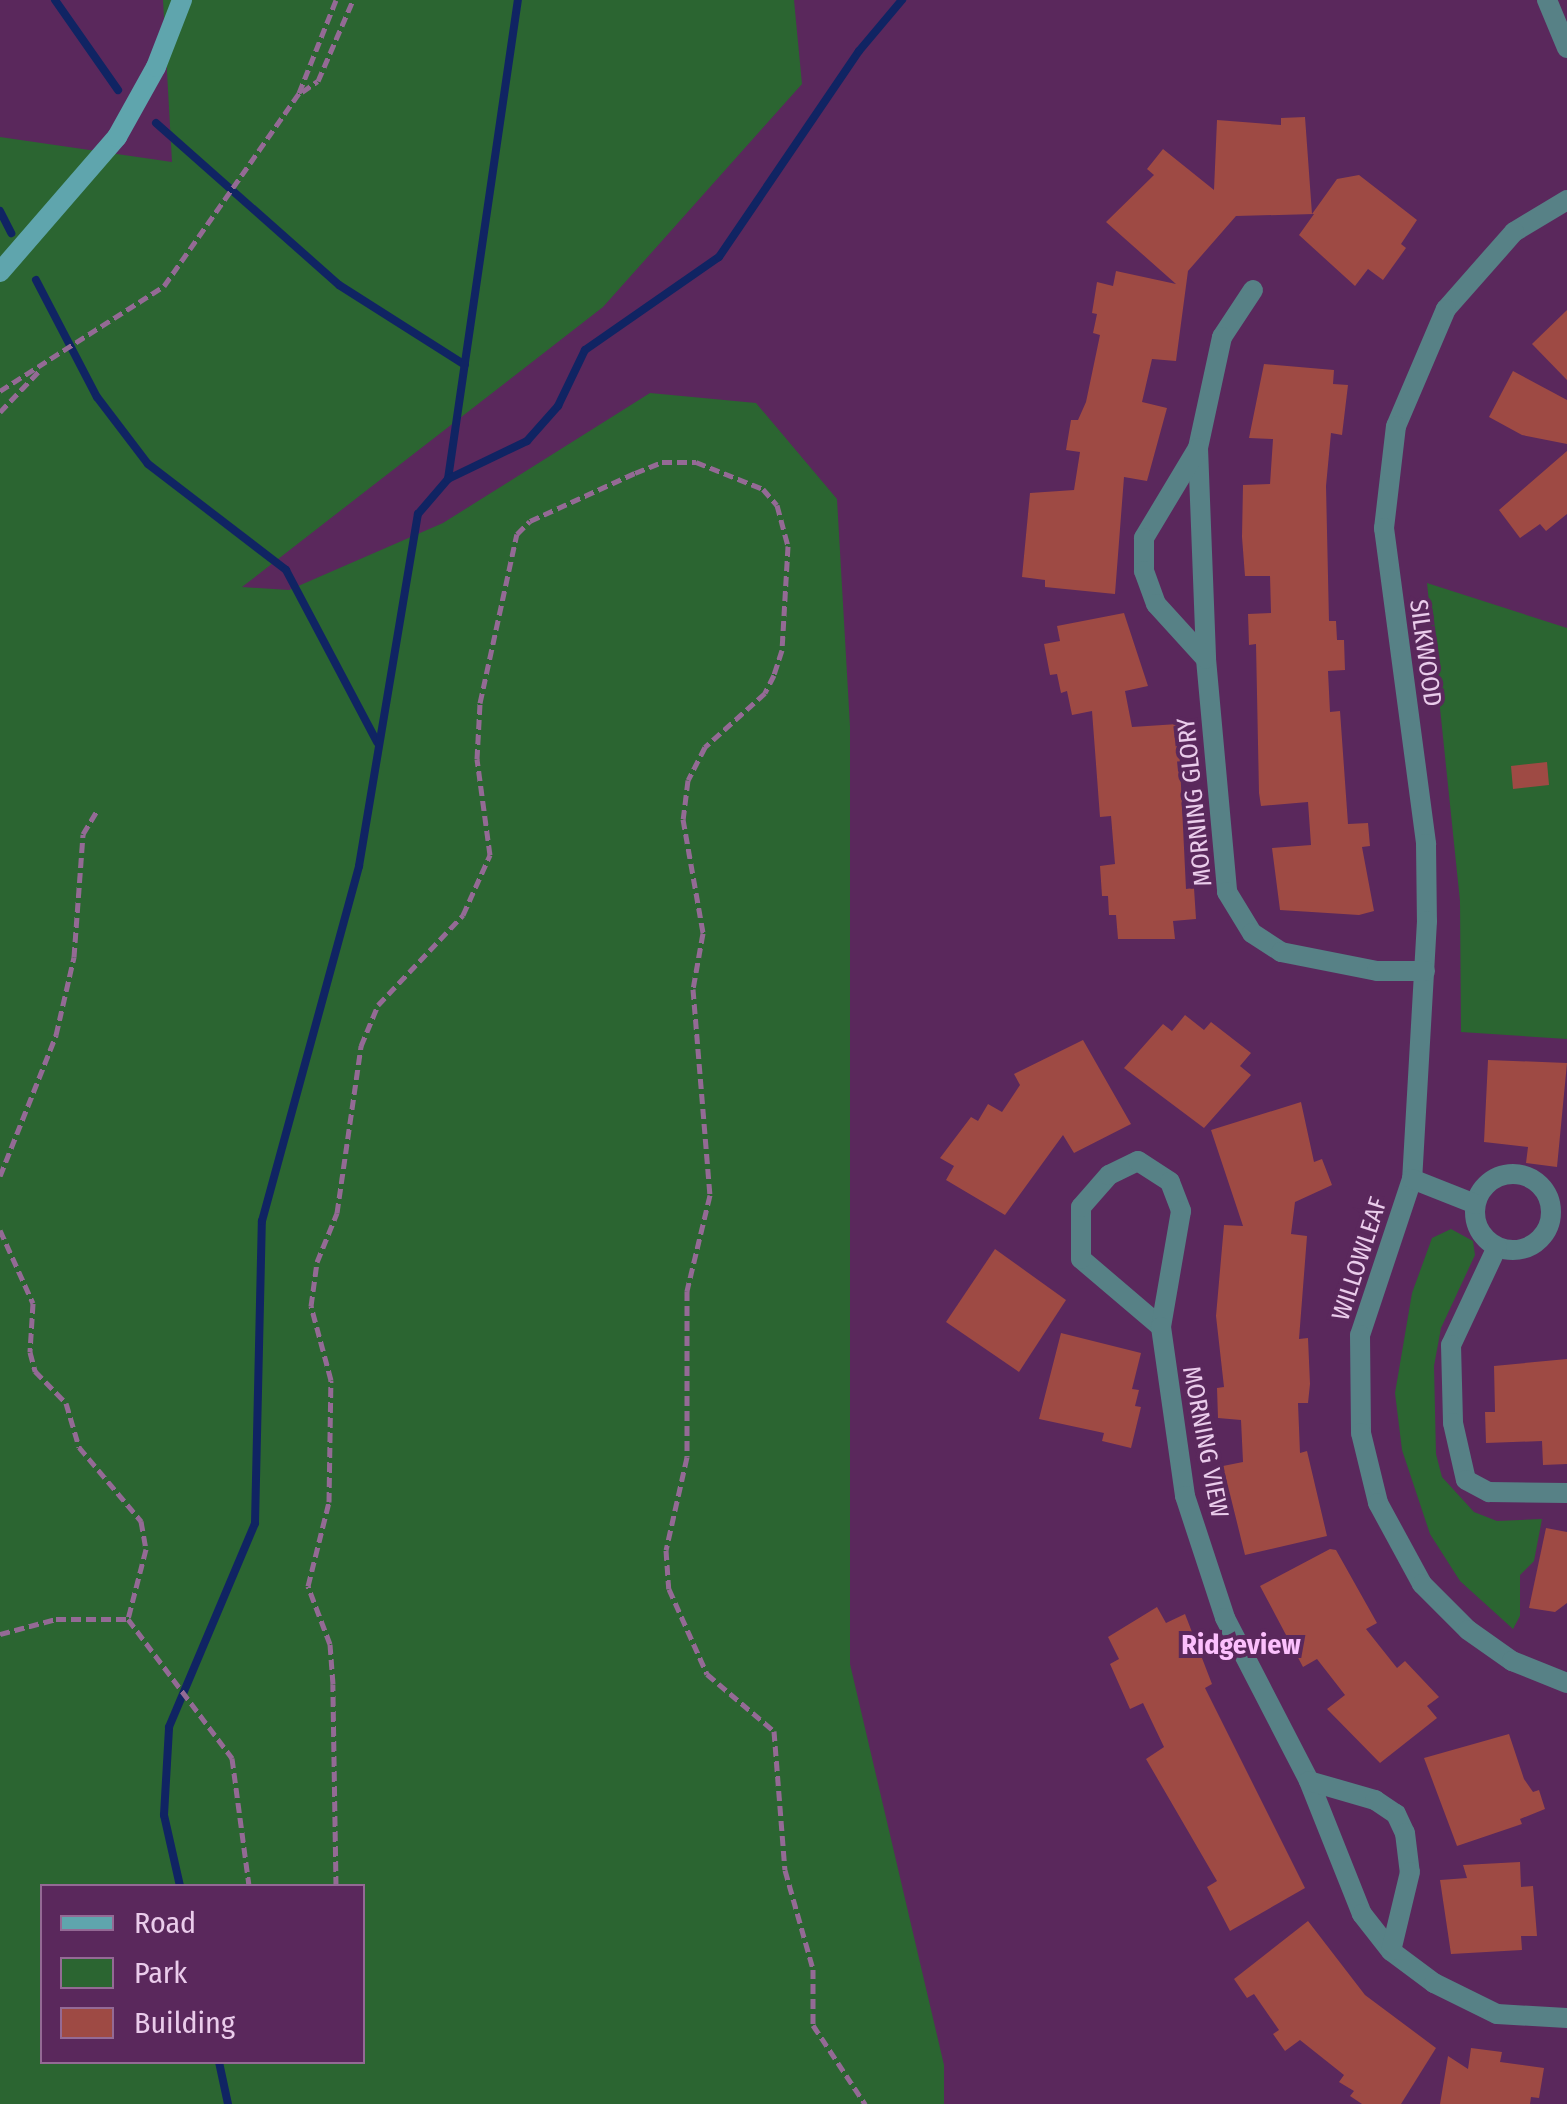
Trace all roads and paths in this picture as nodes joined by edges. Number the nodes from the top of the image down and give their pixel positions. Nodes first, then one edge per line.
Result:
1 (182, 0) edge
2 (336, 0) edge
3 (353, 0) edge
4 (1547, 0) edge
5 (1567, 48) edge
6 (300, 93) junction
7 (1567, 200) edge
8 (0, 272) edge
9 (1253, 290) dead end
10 (41, 368) junction
11 (0, 391) edge
12 (0, 412) edge
13 (1198, 448) junction
14 (1206, 658) junction
15 (96, 811) dead end
16 (1425, 971) junction
17 (0, 1176) edge
18 (1412, 1179) junction
19 (1475, 1204) junction
20 (1559, 1211) edge
21 (0, 1230) edge
22 (1497, 1248) junction
23 (1161, 1327) junction
24 (1567, 1493) edge
25 (128, 1618) junction
26 (0, 1634) edge
27 (1567, 1683) edge
28 (1309, 1781) junction
29 (248, 1884) edge
30 (336, 1884) edge
31 (1392, 1951) junction
32 (1567, 2018) edge
33 (865, 2104) edge

1 - 8 street
2 - 6 path
3 - 6 path
4 - 5 street
6 - 10 path
7 - 16 street, SILKWOOD
9 - 13 street, MORNING GLORY
10 - 11 path
10 - 12 path
13 - 14 street, MORNING GLORY
13 - 14 street, MORNING GLORY
14 - 16 street, MORNING GLORY
15 - 17 path
16 - 18 street, SILKWOOD
18 - 19 street
18 - 27 street, WILLOWLEAF
19 - 20 street
19 - 22 street
20 - 22 street
21 - 25 path
22 - 24 street
23 - 23 street, MORNING VIEW
23 - 28 street, MORNING VIEW
25 - 26 path
25 - 29 path
28 - 31 street, MORNING VIEW
28 - 31 street
30 - 33 path
31 - 32 street, MORNING VIEW

